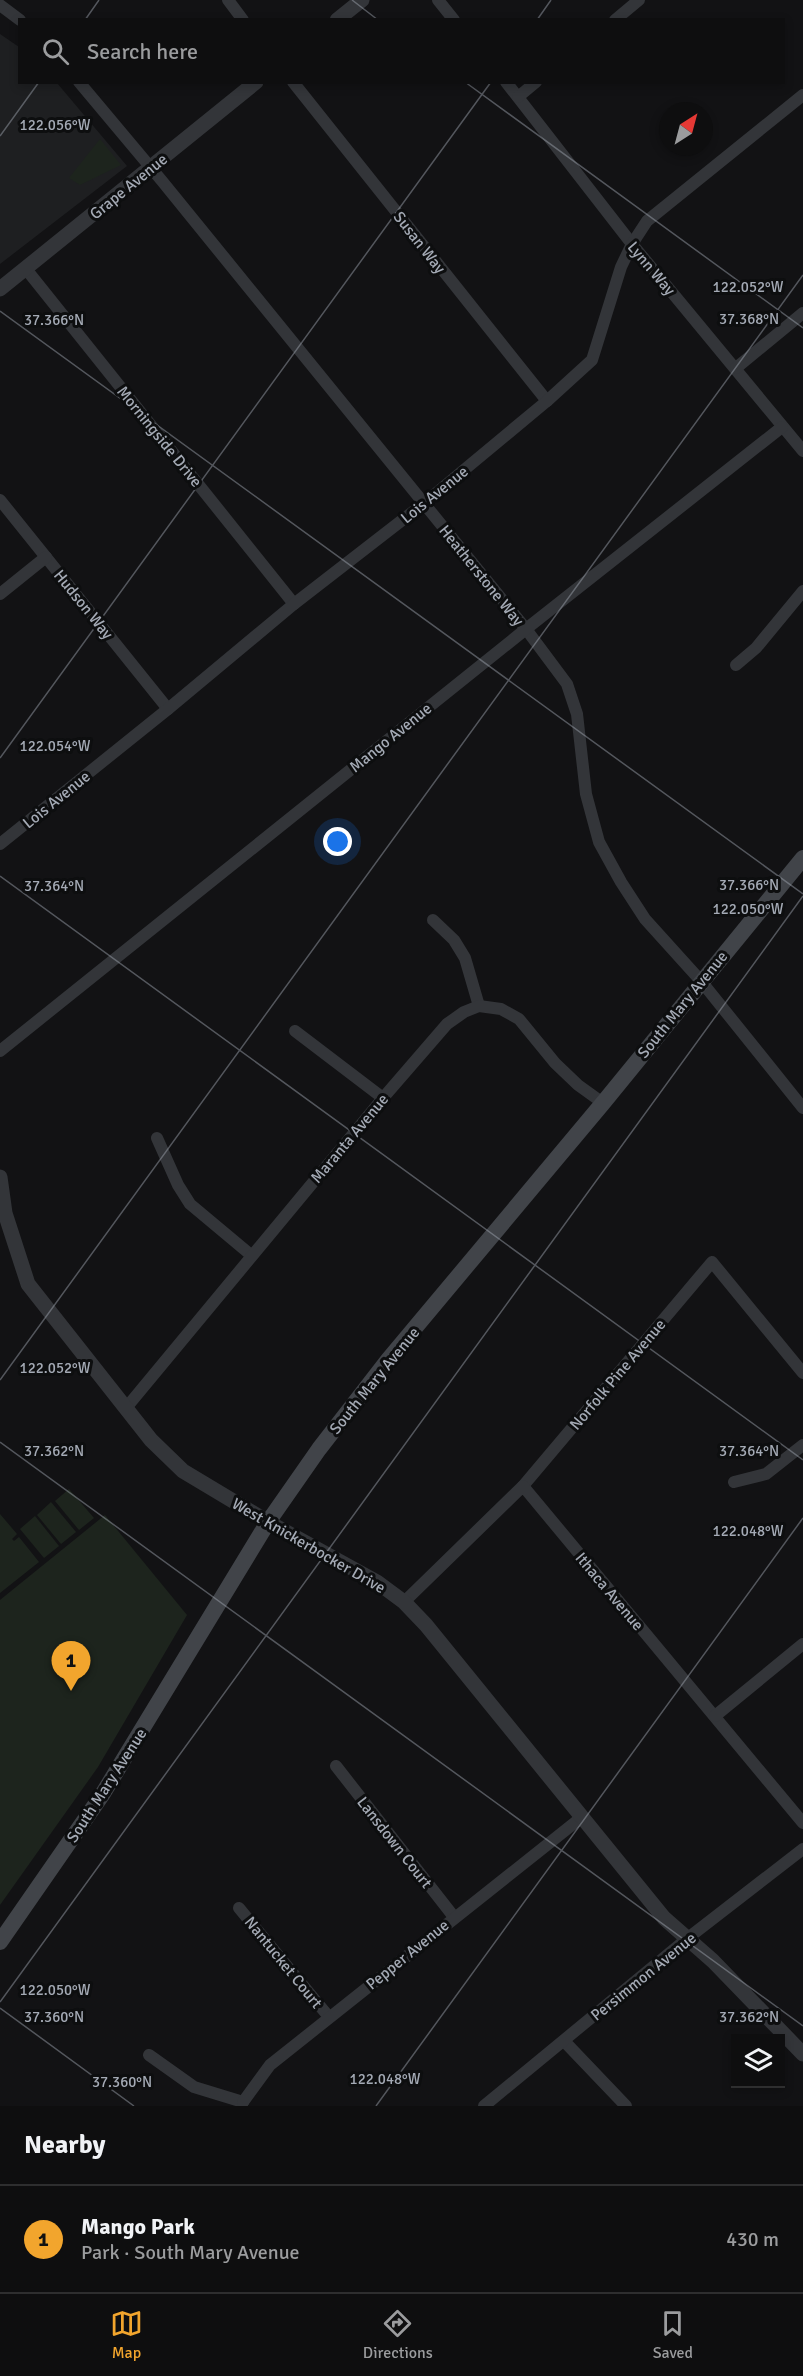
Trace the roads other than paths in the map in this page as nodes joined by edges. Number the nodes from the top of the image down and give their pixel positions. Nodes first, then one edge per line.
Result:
1 (228, 0) edge
2 (362, 0) edge
3 (438, 0) edge
4 (639, 0) edge
5 (0, 5) edge
6 (18, 18) edge
7 (242, 18) edge
8 (340, 18) edge
9 (452, 18) edge
10 (617, 18) edge
11 (82, 84) edge
12 (254, 84) edge
13 (295, 84) edge
14 (508, 84) edge
15 (534, 84) edge
16 (803, 95) edge
17 (518, 97) junction
18 (151, 167) junction
19 (632, 244) junction
20 (26, 269) junction
21 (0, 289) edge
22 (803, 313) edge
23 (736, 368) junction
24 (547, 401) junction
25 (782, 427) junction
26 (803, 451) edge
27 (0, 500) edge
28 (423, 504) junction
29 (46, 557) junction
30 (803, 591) edge
31 (0, 594) edge
32 (294, 604) junction
33 (526, 629) junction
34 (736, 665) dead end
35 (168, 709) junction
36 (0, 844) edge
37 (803, 858) edge
38 (433, 920) dead end
39 (701, 981) junction
40 (479, 1006) junction
41 (295, 1030) dead end
42 (0, 1051) edge
43 (383, 1098) junction
44 (603, 1103) junction
45 (803, 1108) edge
46 (158, 1138) dead end
47 (0, 1177) edge
48 (251, 1256) junction
49 (803, 1373) edge
50 (126, 1408) junction
51 (803, 1444) edge
52 (734, 1482) dead end
53 (522, 1486) junction
54 (268, 1522) junction
55 (404, 1602) junction
56 (803, 1644) edge
57 (715, 1716) junction
58 (336, 1766) dead end
59 (582, 1817) junction
60 (803, 1823) edge
61 (803, 1849) edge
62 (239, 1908) dead end
63 (454, 1917) junction
64 (688, 1938) junction
65 (0, 1942) edge
66 (329, 2017) junction
67 (564, 2041) junction
68 (803, 2054) edge
69 (149, 2055) dead end
70 (244, 2104) edge
71 (484, 2106) edge
72 (626, 2106) edge

1 - 7 street
2 - 8 street
3 - 9 street
4 - 10 street
5 - 6 street
11 - 18 street, Heatherstone Way
12 - 18 street, Grape Avenue
13 - 24 street, Susan Way
14 - 17 street, Lynn Way
15 - 17 street
16 - 19 street, Lois Avenue
17 - 19 street, Lynn Way
18 - 20 street, Grape Avenue
18 - 28 street, Heatherstone Way
19 - 23 street, Lynn Way
19 - 24 street, Lois Avenue
20 - 21 street, Grape Avenue
20 - 32 street, Morningside Drive
22 - 23 street
23 - 25 street, Lynn Way
24 - 28 street, Lois Avenue
25 - 26 street, Lynn Way
25 - 33 street, Mango Avenue
27 - 29 street, Hudson Way
28 - 32 street, Lois Avenue
28 - 33 street, Heatherstone Way
29 - 31 street
29 - 35 street, Hudson Way
30 - 34 street
32 - 35 street, Lois Avenue
33 - 39 street, Heatherstone Way
33 - 42 street, Mango Avenue
35 - 36 street, Lois Avenue
37 - 39 main road, South Mary Avenue
38 - 40 street
39 - 44 main road, South Mary Avenue
39 - 45 street, Heatherstone Way
40 - 43 street, Maranta Avenue
40 - 44 street
41 - 43 street
43 - 48 street, Maranta Avenue
44 - 54 main road, South Mary Avenue
46 - 48 street
47 - 50 street, West Knickerbocker Drive
48 - 50 street, Maranta Avenue
49 - 53 street, Norfolk Pine Avenue
50 - 54 street, West Knickerbocker Drive
51 - 52 street
53 - 55 street
53 - 57 street, Ithaca Avenue
54 - 55 street, West Knickerbocker Drive
54 - 65 main road, South Mary Avenue
55 - 59 street, West Knickerbocker Drive
56 - 57 street
57 - 60 street, Ithaca Avenue
58 - 63 street, Lansdown Court
59 - 63 street, Pepper Avenue
59 - 64 street, West Knickerbocker Drive
61 - 64 street, Persimmon Avenue
62 - 66 street, Nantucket Court
63 - 66 street, Pepper Avenue
64 - 67 street, Persimmon Avenue
64 - 68 street, West Knickerbocker Drive
66 - 70 street, Pepper Avenue
67 - 71 street, Persimmon Avenue
67 - 72 street
69 - 70 street

